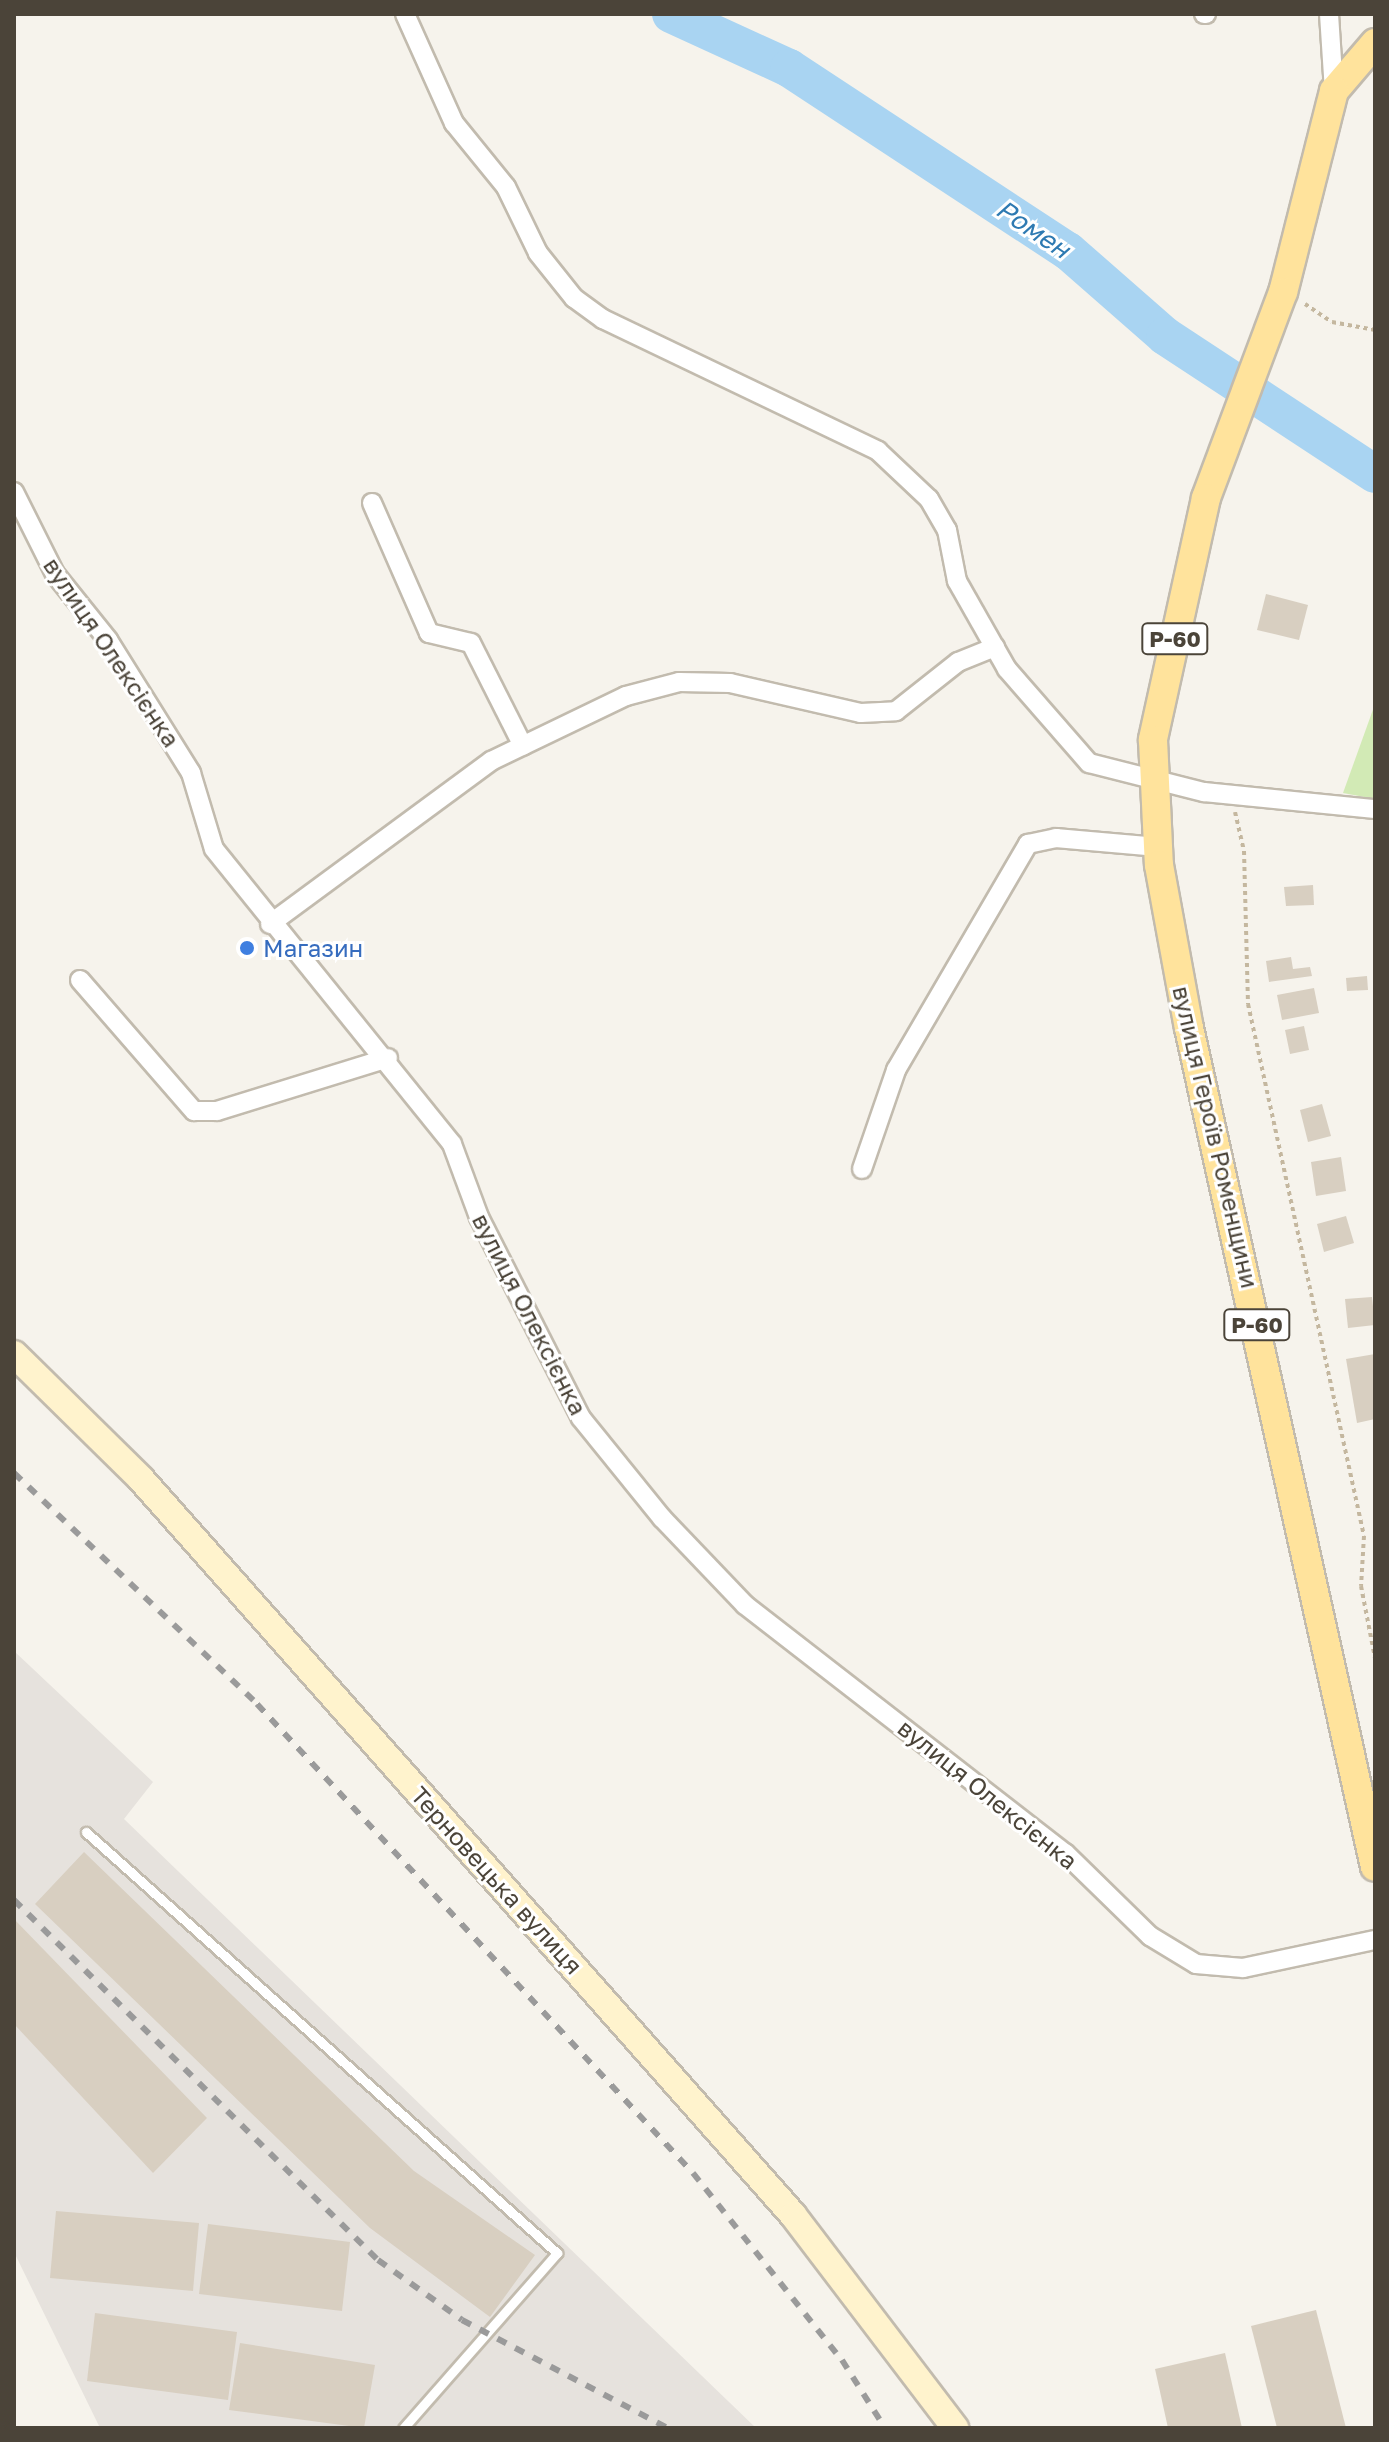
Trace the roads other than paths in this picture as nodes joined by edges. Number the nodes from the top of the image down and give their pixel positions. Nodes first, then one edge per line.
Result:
1 (405, 14) edge
2 (1329, 14) edge
3 (1375, 43) edge
4 (1334, 91) junction
5 (14, 492) edge
6 (372, 503) dead end
7 (995, 647) junction
8 (523, 746) junction
9 (1155, 782) junction
10 (1375, 809) edge
11 (1158, 847) junction
12 (270, 924) junction
13 (80, 980) dead end
14 (388, 1058) junction
15 (862, 1169) dead end
16 (14, 1354) edge
17 (86, 1832) dead end
18 (1375, 1867) edge
19 (1375, 1940) edge
20 (403, 2428) edge
21 (955, 2428) edge

1 - 7 street
2 - 4 street
3 - 4 main road, Р-60
4 - 9 main road, вулиця Героїв Роменщини / Р-60
5 - 12 street, вулиця Олексієнка
6 - 8 street
7 - 8 street
7 - 9 street
8 - 12 street
9 - 10 street
9 - 11 main road, вулиця Героїв Роменщини / Р-60
11 - 15 street
11 - 18 main road, вулиця Героїв Роменщини / Р-60
12 - 14 street, вулиця Олексієнка
13 - 14 street
14 - 19 street, вулиця Олексієнка
16 - 21 main road, Терновецька вулиця
17 - 20 lane

